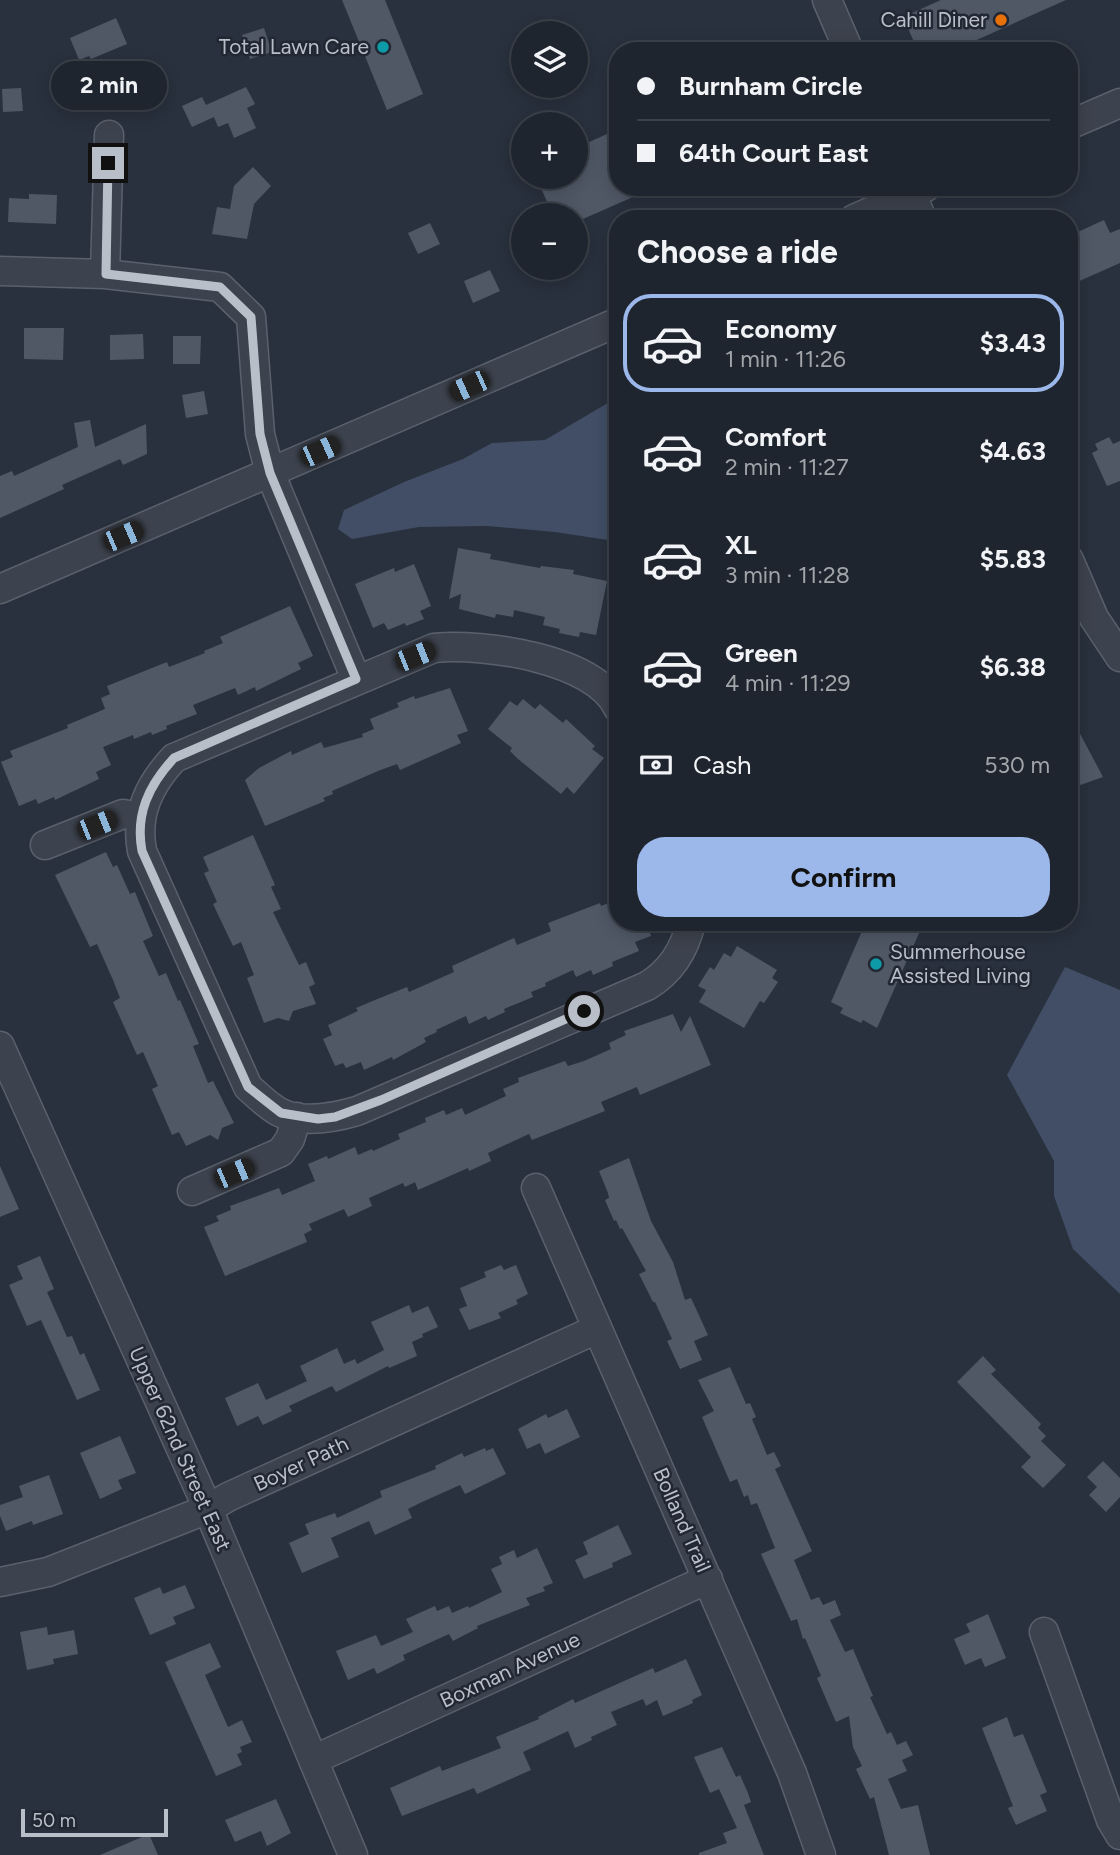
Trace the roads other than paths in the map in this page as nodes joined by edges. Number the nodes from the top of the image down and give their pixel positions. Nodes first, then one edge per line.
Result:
1 (827, 0) edge
2 (845, 42) edge
3 (1120, 103) edge
4 (1078, 121) edge
5 (109, 135) dead end
6 (917, 197) edge
7 (880, 210) edge
8 (0, 271) edge
9 (106, 274) junction
10 (609, 325) edge
11 (270, 473) junction
12 (1078, 581) edge
13 (0, 589) edge
14 (1120, 657) edge
15 (356, 679) junction
16 (609, 692) edge
17 (140, 817) junction
18 (45, 845) dead end
19 (688, 931) edge
20 (0, 1046) edge
21 (10, 1100) edge
22 (297, 1116) junction
23 (536, 1188) dead end
24 (192, 1191) dead end
25 (597, 1329) junction
26 (208, 1509) junction
27 (708, 1579) junction
28 (0, 1582) edge
29 (1044, 1632) dead end
30 (313, 1760) junction
31 (1117, 1823) edge
32 (353, 1855) edge
33 (821, 1855) edge

1 - 2 street
3 - 4 street
5 - 9 street
6 - 7 street
8 - 9 street
9 - 11 street
10 - 11 street
11 - 13 street
11 - 15 street
12 - 14 street
15 - 16 street
15 - 17 street
17 - 18 street
17 - 22 street
19 - 22 street
20 - 21 street, Upper 62nd Street East
21 - 26 street, Upper 62nd Street East
22 - 24 street
23 - 25 street, Bolland Trail
25 - 26 street, Boyer Path
25 - 27 street, Bolland Trail
26 - 28 street, Boyer Path
26 - 30 street, Upper 62nd Street East
27 - 30 street, Boxman Avenue
27 - 33 street, Bolland Trail
29 - 31 street
30 - 32 street, Upper 62nd Street East

